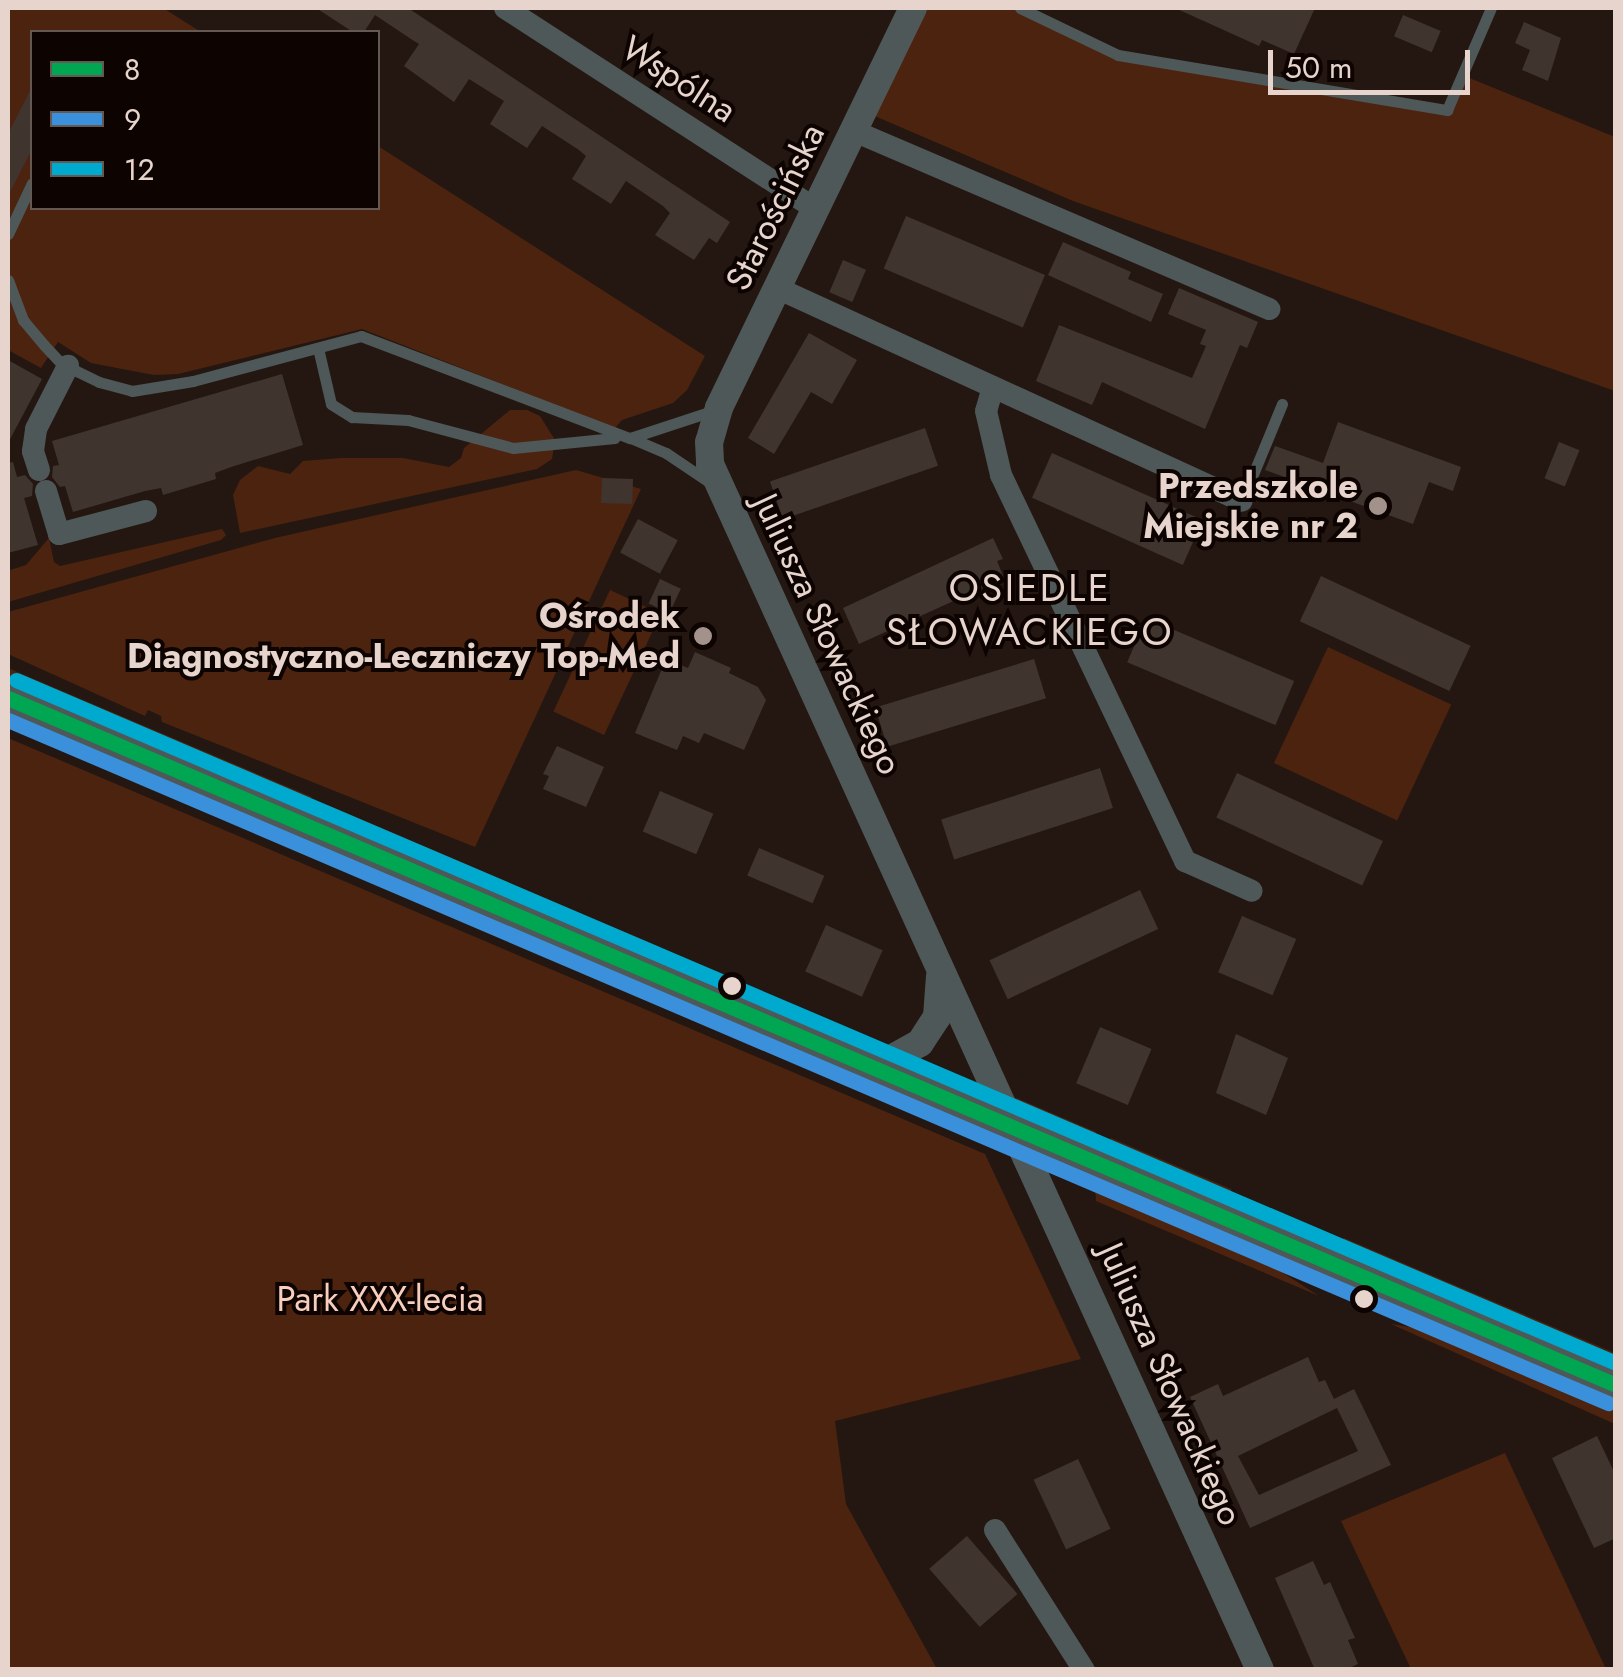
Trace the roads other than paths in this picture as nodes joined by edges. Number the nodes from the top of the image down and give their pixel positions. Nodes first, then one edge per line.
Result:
1 (505, 8) edge
2 (913, 8) edge
3 (1020, 8) edge
4 (1491, 8) edge
5 (854, 131) junction
6 (30, 186) edge
7 (816, 209) junction
8 (8, 234) edge
9 (8, 280) edge
10 (777, 288) junction
11 (1270, 309) dead end
12 (318, 348) junction
13 (68, 366) junction
14 (993, 387) junction
15 (1282, 404) dead end
16 (719, 408) junction
17 (630, 438) junction
18 (709, 442) joint
19 (721, 492) junction
20 (1242, 501) joint
21 (146, 510) dead end
22 (8, 698) edge
23 (1252, 892) dead end
24 (939, 965) junction
25 (842, 1052) junction
26 (1012, 1126) junction
27 (1616, 1384) edge
28 (995, 1530) dead end
29 (1084, 1670) edge
30 (1260, 1670) edge

1 - 7 street, Wspólna
2 - 5 street, Starościńska
3 - 4 lane
5 - 7 street, Starościńska
5 - 11 street
6 - 8 lane
7 - 10 street, Starościńska
9 - 13 lane
10 - 14 street
10 - 16 street, Starościńska
12 - 13 lane
12 - 17 lane
12 - 17 lane
13 - 21 street
14 - 20 street
14 - 23 street
15 - 20 lane
16 - 17 lane
16 - 18 street, Starościńska
17 - 19 lane
18 - 19 street, Juliusza Słowackiego
19 - 24 street, Juliusza Słowackiego
22 - 25 street
24 - 25 street, Juliusza Słowackiego
24 - 26 street, Juliusza Słowackiego
25 - 26 street
26 - 27 street
26 - 30 street, Juliusza Słowackiego
28 - 29 street

